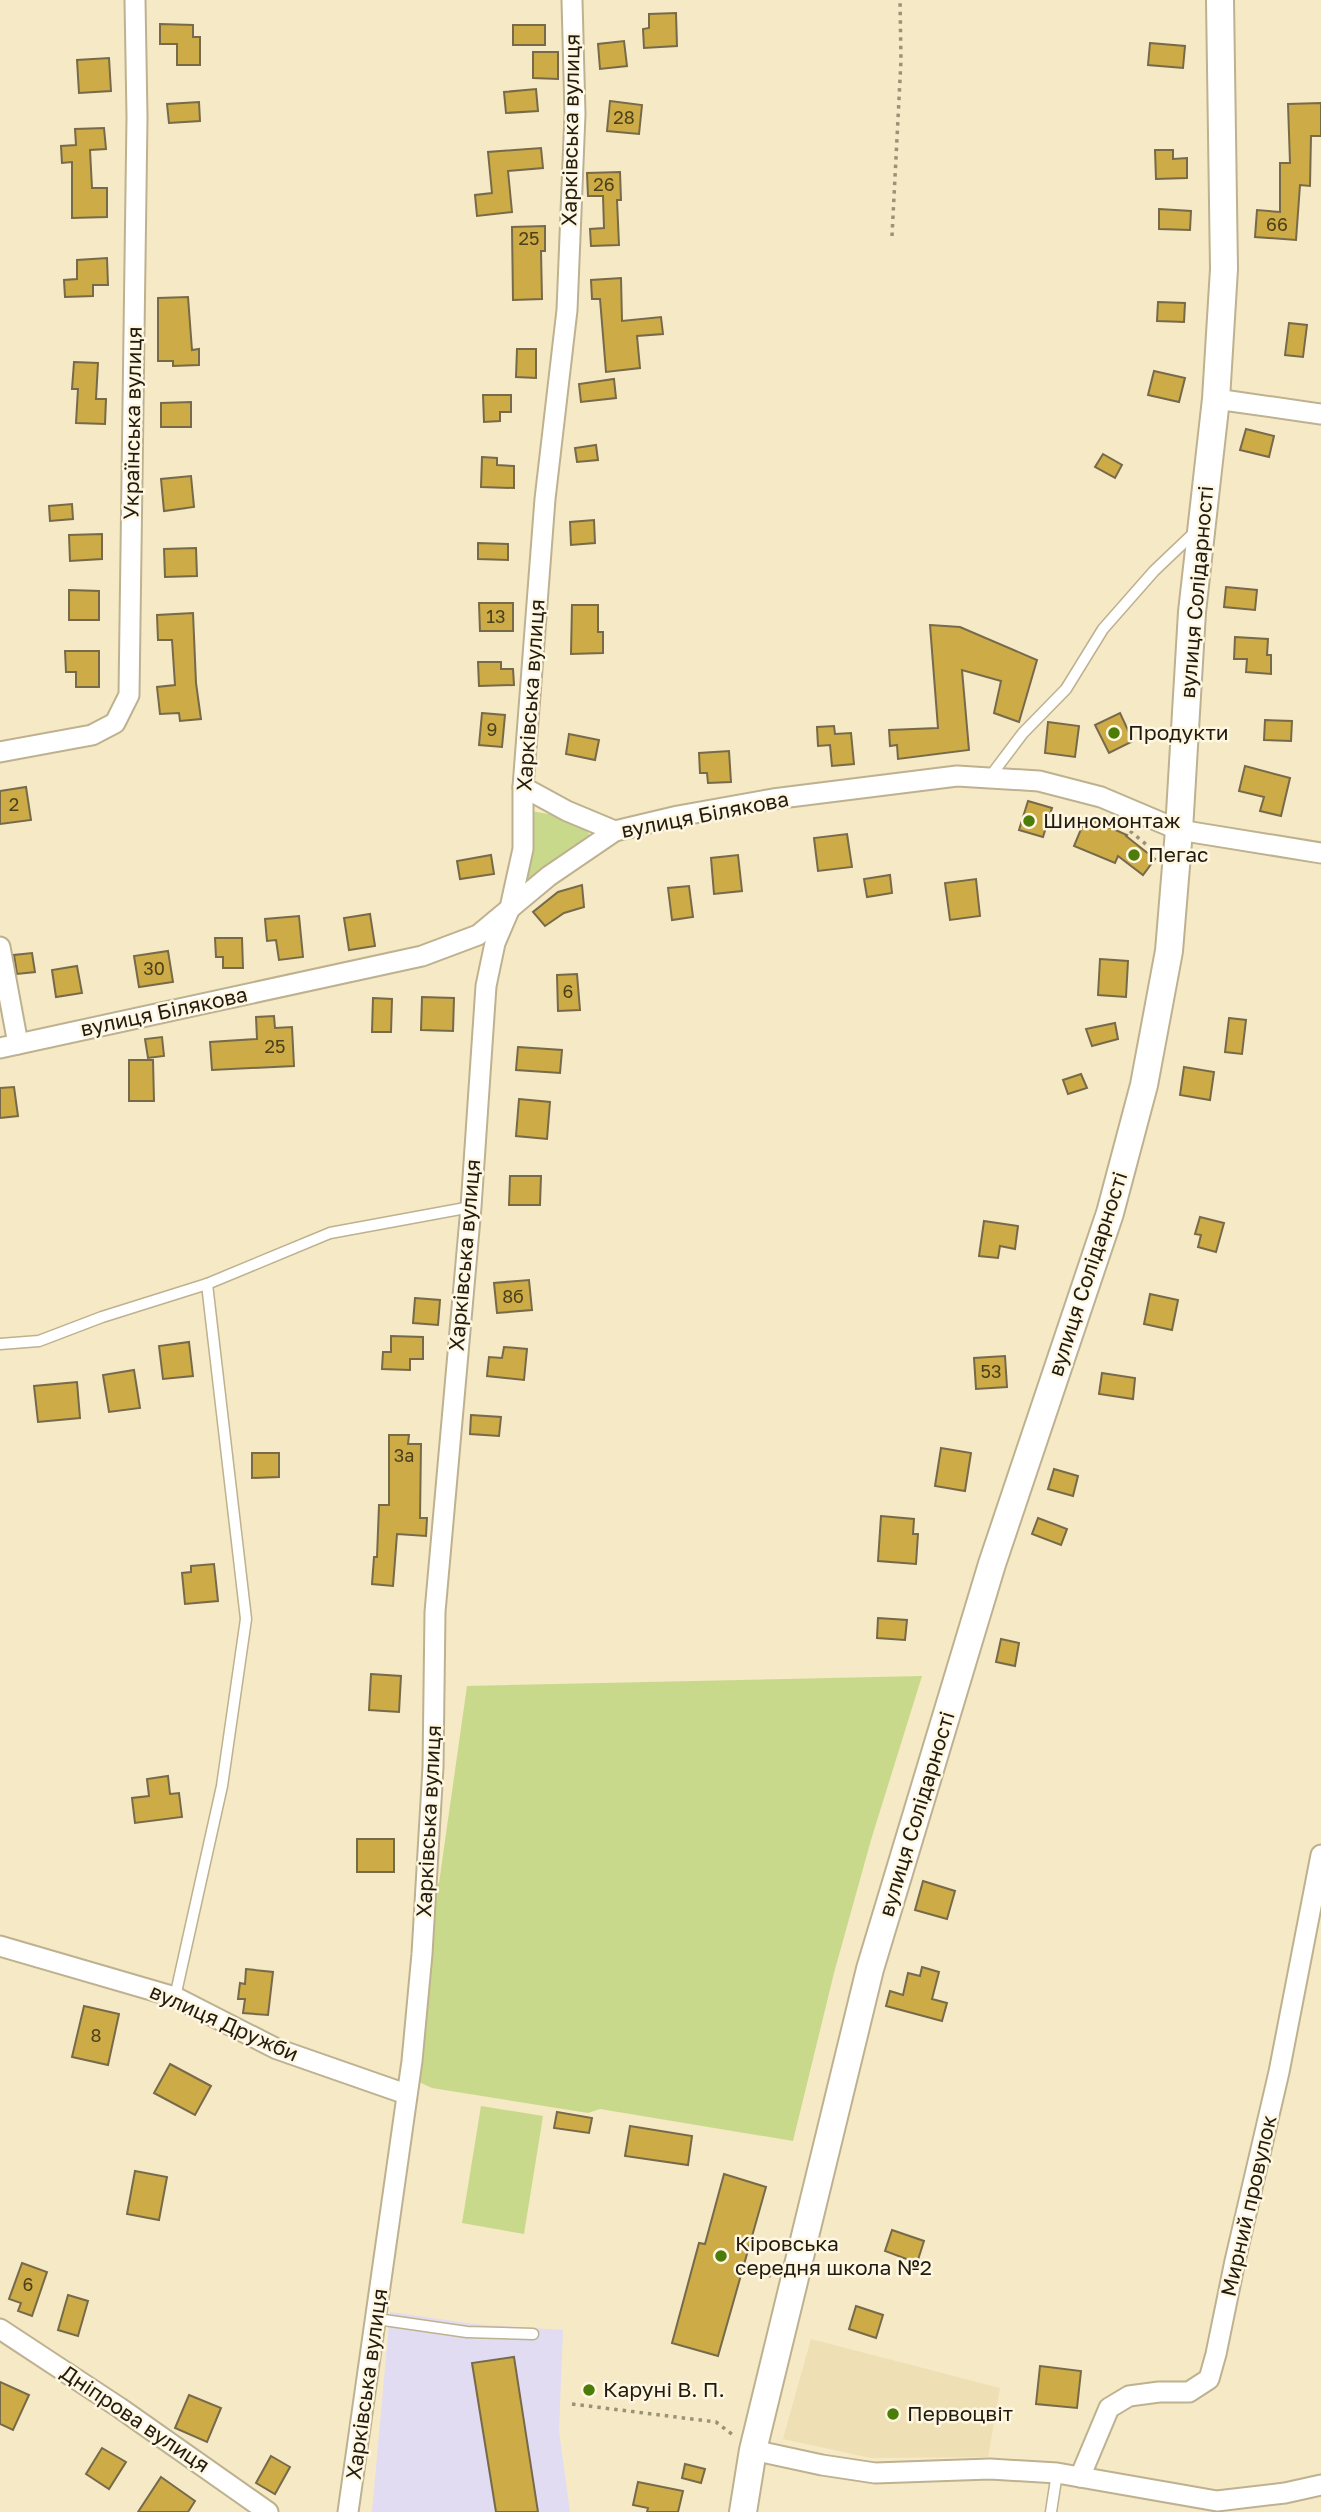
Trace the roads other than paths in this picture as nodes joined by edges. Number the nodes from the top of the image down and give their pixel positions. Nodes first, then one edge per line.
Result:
1 (135, 0) edge
2 (572, 0) edge
3 (1220, 0) edge
4 (1216, 399) junction
5 (1321, 414) edge
6 (1202, 526) junction
7 (0, 752) edge
8 (989, 778) junction
9 (523, 787) junction
10 (1179, 830) junction
11 (615, 831) junction
12 (1321, 853) edge
13 (509, 908) junction
14 (0, 947) edge
15 (9, 1046) edge
16 (471, 1207) junction
17 (207, 1284) junction
18 (0, 1344) edge
19 (1321, 1855) edge
20 (0, 1947) edge
21 (175, 1997) junction
22 (406, 2094) junction
23 (377, 2319) junction
24 (0, 2329) edge
25 (533, 2334) dead end
26 (754, 2450) junction
27 (1057, 2473) junction
28 (1080, 2477) junction
29 (1321, 2485) edge
30 (268, 2512) edge
31 (348, 2512) edge
32 (743, 2512) edge
33 (1051, 2512) edge

1 - 7 street, Українська вулиця
2 - 9 street, Харківська вулиця
3 - 4 main road, вулиця Солідарності
4 - 5 street
4 - 6 main road, вулиця Солідарності
6 - 8 lane
6 - 10 main road, вулиця Солідарності
8 - 10 street, вулиця Білякова
8 - 11 street, вулиця Білякова
9 - 11 street
9 - 13 street, Харківська вулиця
10 - 12 street, вулиця Білякова
10 - 26 main road, вулиця Солідарності
11 - 13 street, вулиця Білякова
13 - 15 street, вулиця Білякова
13 - 16 street, Харківська вулиця
14 - 15 street
16 - 17 lane
16 - 22 street, Харківська вулиця
17 - 18 lane
17 - 21 lane
19 - 28 street, Мирний провулок
20 - 21 street, вулиця Дружби
21 - 22 street, вулиця Дружби
22 - 23 street, Харківська вулиця
23 - 25 lane
23 - 31 street, Харківська вулиця
24 - 30 street, Дніпрова вулиця
26 - 27 street
26 - 32 main road, вулиця Солідарності
27 - 28 street
27 - 33 lane
28 - 29 street

